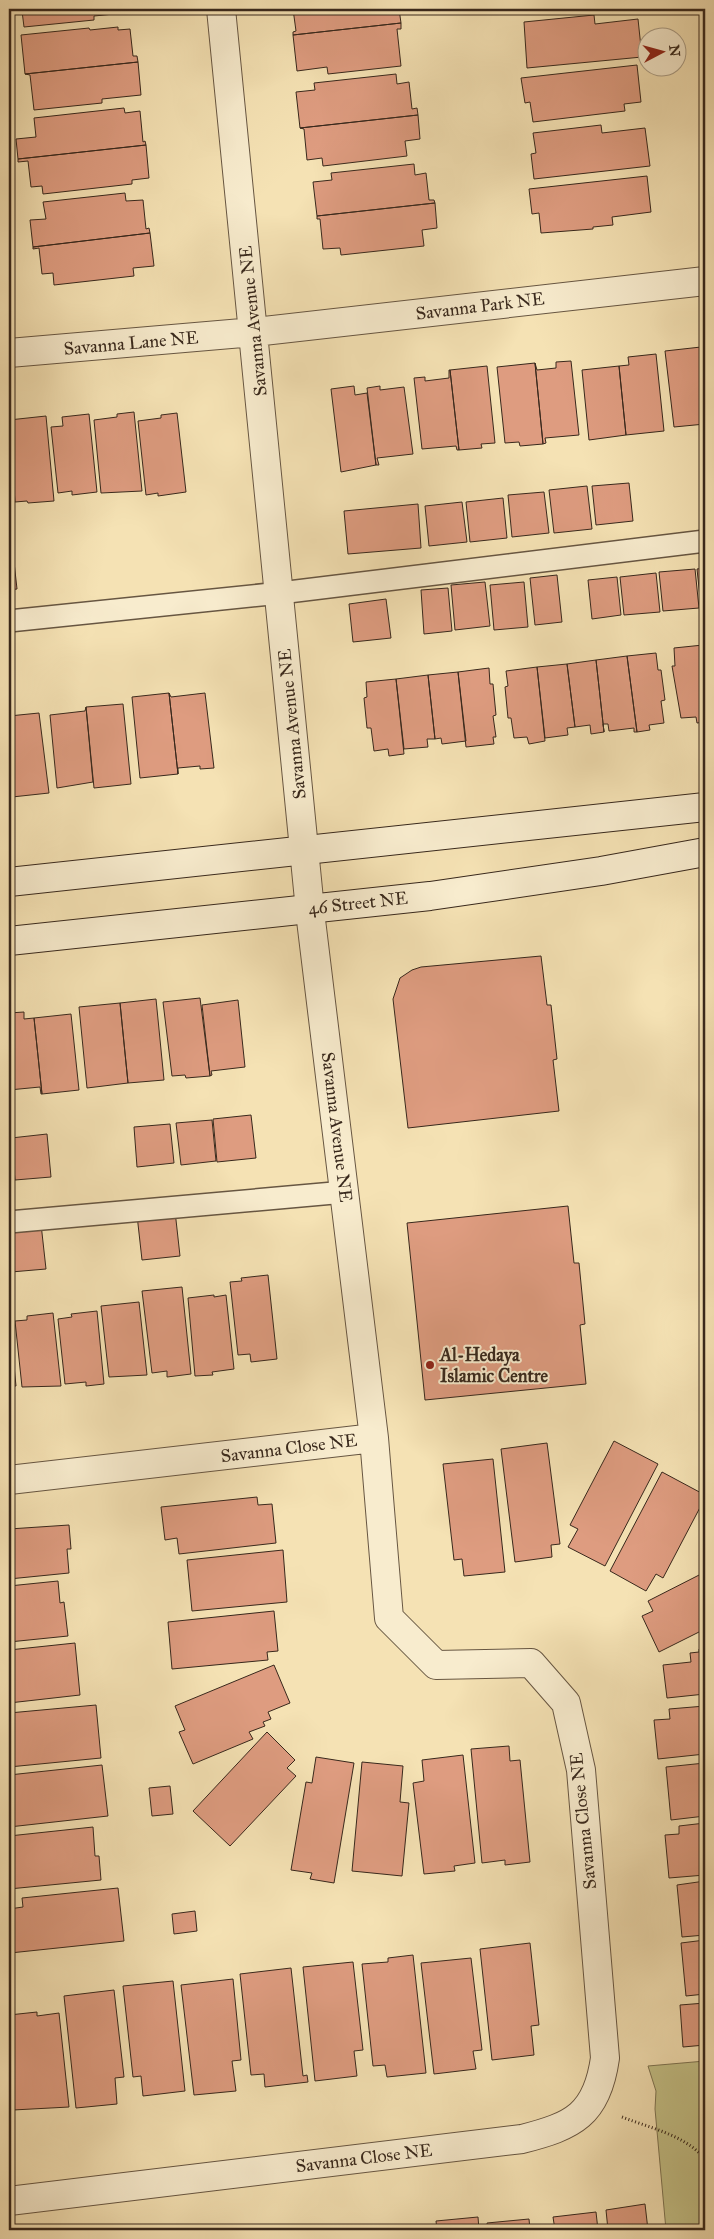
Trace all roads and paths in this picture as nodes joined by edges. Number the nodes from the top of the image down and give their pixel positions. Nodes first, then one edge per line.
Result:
1 (221, 9) edge
2 (705, 281) edge
3 (254, 332) junction
4 (9, 353) edge
5 (705, 540) edge
6 (280, 593) junction
7 (9, 621) edge
8 (705, 807) edge
9 (304, 851) junction
10 (705, 852) edge
11 (9, 882) edge
12 (310, 908) junction
13 (9, 941) edge
14 (345, 1192) junction
15 (9, 1222) edge
16 (374, 1438) junction
17 (9, 1480) edge
18 (588, 2105) junction
19 (705, 2160) edge
20 (9, 2201) edge

1 - 3 street, Savanna Avenue NE
2 - 3 street, Savanna Park NE
3 - 4 street, Savanna Lane NE
3 - 6 street, Savanna Avenue NE
5 - 6 lane
6 - 7 lane
6 - 9 street, Savanna Avenue NE
8 - 9 street
9 - 11 street
9 - 12 street, Savanna Avenue NE
10 - 12 street, 46 Street NE
12 - 13 street, 46 Street NE
12 - 14 street, Savanna Avenue NE
14 - 15 lane
14 - 16 street, Savanna Avenue NE
16 - 17 street, Savanna Close NE
16 - 18 street, Savanna Close NE
18 - 19 path
18 - 20 street, Savanna Close NE

